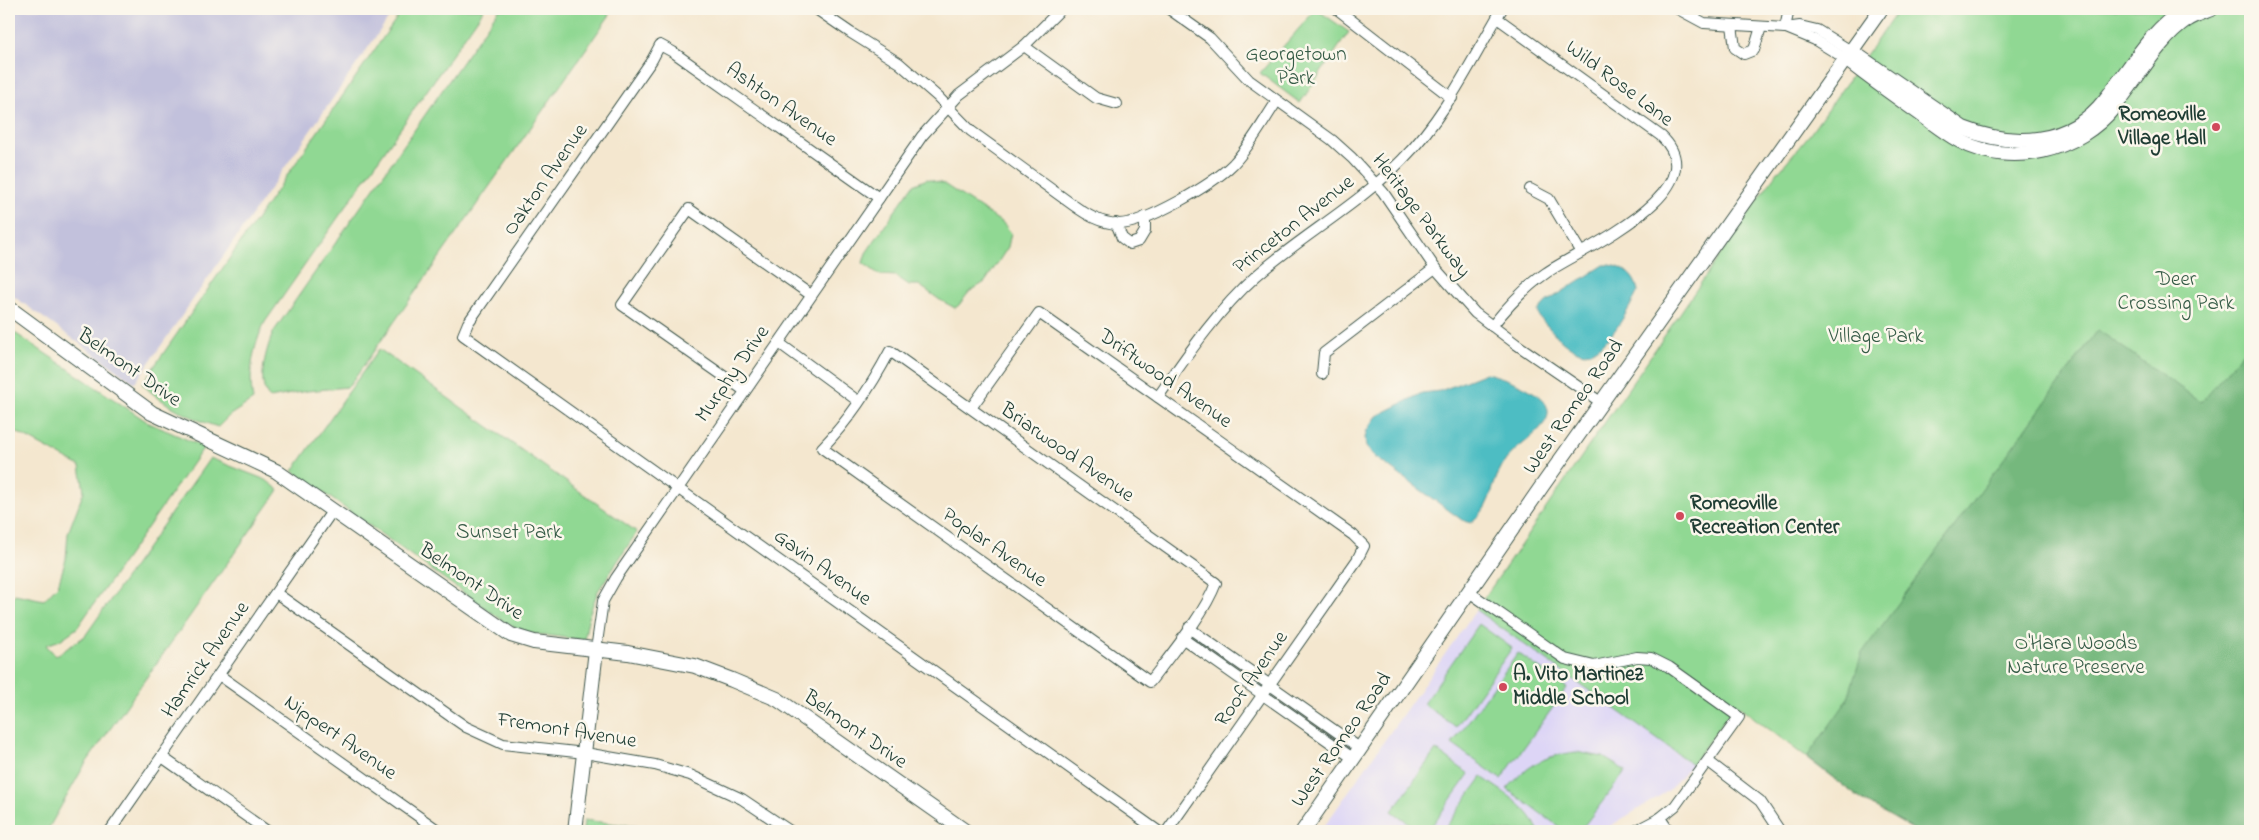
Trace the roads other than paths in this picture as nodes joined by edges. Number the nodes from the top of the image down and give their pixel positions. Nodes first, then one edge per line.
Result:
1 (816, 9) edge
2 (1061, 9) edge
3 (1169, 9) edge
4 (1336, 9) edge
5 (1678, 9) edge
6 (1789, 9) edge
7 (1881, 9) edge
8 (2184, 9) edge
9 (2211, 9) edge
10 (1348, 12) edge
11 (1500, 13) edge
12 (1732, 25) junction
13 (1761, 27) junction
14 (1785, 28) junction
15 (660, 46) joint
16 (1024, 46) junction
17 (1848, 55) junction
18 (1452, 98) junction
19 (1277, 101) junction
20 (1117, 104) dead end
21 (946, 107) junction
22 (1376, 184) junction
23 (1530, 189) dead end
24 (878, 198) junction
25 (1145, 216) junction
26 (1116, 223) junction
27 (1580, 251) junction
28 (1435, 268) junction
29 (811, 294) junction
30 (9, 308) edge
31 (1492, 326) junction
32 (463, 336) joint
33 (779, 343) junction
34 (1322, 374) dead end
35 (745, 391) junction
36 (1158, 397) junction
37 (858, 401) junction
38 (1602, 403) junction
39 (971, 408) junction
40 (678, 488) junction
41 (333, 510) junction
42 (1364, 546) joint
43 (1469, 592) junction
44 (276, 593) junction
45 (1189, 628) junction
46 (1182, 638) junction
47 (596, 650) junction
48 (219, 675) junction
49 (1270, 686) junction
50 (1264, 695) junction
51 (585, 753) junction
52 (1357, 754) junction
53 (162, 757) junction
54 (1709, 762) junction
55 (1660, 818) junction
56 (110, 831) edge
57 (267, 831) edge
58 (440, 831) edge
59 (575, 831) edge
60 (790, 831) edge
61 (965, 831) edge
62 (1158, 831) edge
63 (1168, 831) edge
64 (1303, 831) edge
65 (1635, 831) edge
66 (1669, 831) edge
67 (1780, 831) edge

1 - 21 street
2 - 16 street, Murphy Drive
3 - 19 street, Heritage Parkway
4 - 10 street
5 - 12 street
6 - 14 street
7 - 17 street, West Romeo Road
8 - 17 street
9 - 17 street
10 - 18 street
11 - 18 street, Princeton Avenue
11 - 27 street, Wild Rose Lane
12 - 13 street
12 - 13 street
13 - 14 street
14 - 17 street
15 - 24 street, Ashton Avenue
15 - 32 street, Oakton Avenue
16 - 20 street
16 - 21 street, Murphy Drive
17 - 38 street, West Romeo Road
18 - 22 street, Princeton Avenue
19 - 22 street, Heritage Parkway
19 - 25 street
21 - 24 street, Murphy Drive
21 - 26 street
22 - 28 street, Heritage Parkway
22 - 36 street, Princeton Avenue
23 - 27 street
24 - 29 street, Murphy Drive
25 - 26 street
25 - 26 street
27 - 31 street, Wild Rose Lane
28 - 31 street, Heritage Parkway
28 - 34 street
29 - 33 street, Murphy Drive
29 - 35 street
30 - 41 street, Belmont Drive
31 - 38 street, Heritage Parkway
32 - 40 street, Gavin Avenue
33 - 35 street, Murphy Drive
33 - 37 street
35 - 40 street, Murphy Drive
36 - 39 street, Driftwood Avenue
36 - 42 street, Driftwood Avenue
37 - 39 street, Briarwood Avenue
37 - 46 street, Poplar Avenue
38 - 43 street, West Romeo Road
39 - 45 street, Briarwood Avenue
40 - 47 street, Murphy Drive
40 - 62 street, Gavin Avenue
41 - 44 street, Hamrick Avenue
41 - 47 street, Belmont Drive
42 - 49 street, Roof Avenue
43 - 52 street, West Romeo Road
43 - 54 street
44 - 48 street, Hamrick Avenue
44 - 51 street, Fremont Avenue
45 - 46 street, Briarwood Avenue
45 - 49 street
46 - 50 street
47 - 51 street, Murphy Drive
47 - 61 street, Belmont Drive
48 - 53 street, Hamrick Avenue
48 - 58 street, Nippert Avenue
49 - 50 street, Roof Avenue
49 - 52 street
50 - 52 street
50 - 63 street, Roof Avenue
51 - 59 street, Murphy Drive
51 - 60 street, Fremont Avenue
52 - 64 street, West Romeo Road
53 - 56 street, Hamrick Avenue
53 - 57 street
54 - 55 street
54 - 67 street
55 - 65 street
55 - 66 street

